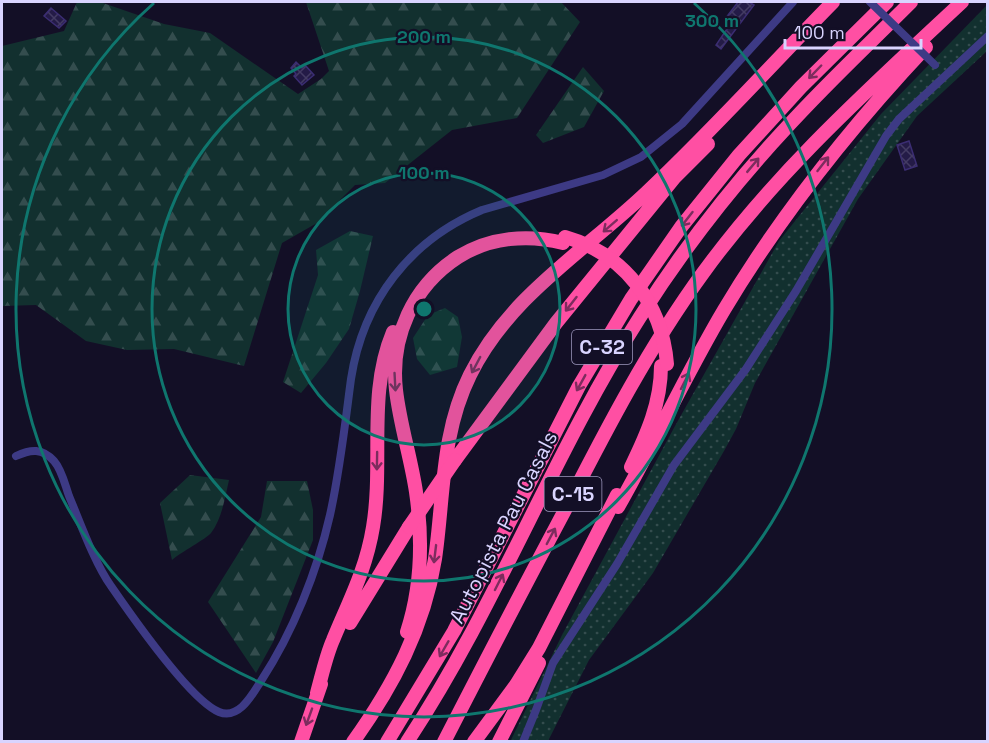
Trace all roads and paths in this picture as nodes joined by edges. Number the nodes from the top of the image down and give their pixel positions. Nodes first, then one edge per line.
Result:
1 (793, 2) edge
2 (833, 2) edge
3 (844, 2) edge
4 (870, 2) edge
5 (887, 2) edge
6 (912, 2) edge
7 (951, 2) edge
8 (962, 2) edge
9 (972, 2) edge
10 (987, 36) edge
11 (946, 75) junction
12 (837, 121) junction
13 (713, 128) junction
14 (675, 178) junction
15 (564, 240) junction
16 (664, 365) junction
17 (16, 456) dead end
18 (618, 507) junction
19 (317, 693) junction
20 (301, 741) edge
21 (348, 741) edge
22 (353, 741) edge
23 (387, 741) edge
24 (407, 741) edge
25 (444, 741) edge
26 (474, 741) edge
27 (499, 741) edge
28 (523, 741) edge

1 - 17 street
2 - 13 highway
3 - 14 highway
4 - 11 street, bridge
5 -> 23 highway, Autopista Pau Casals / C-32
24 -> 6 highway, Autopista Pau Casals / C-32
7 - 12 highway
8 - 12 highway, C-15
18 -> 9 highway
10 - 11 street
11 - 28 street
25 -> 12 highway, C-15
13 - 14 highway
13 -> 22 highway
14 -> 19 highway, bridge
15 - 16 highway
15 -> 19 highway
15 -> 21 highway
16 - 18 highway
16 - 26 highway
18 - 27 highway
19 -> 20 highway

